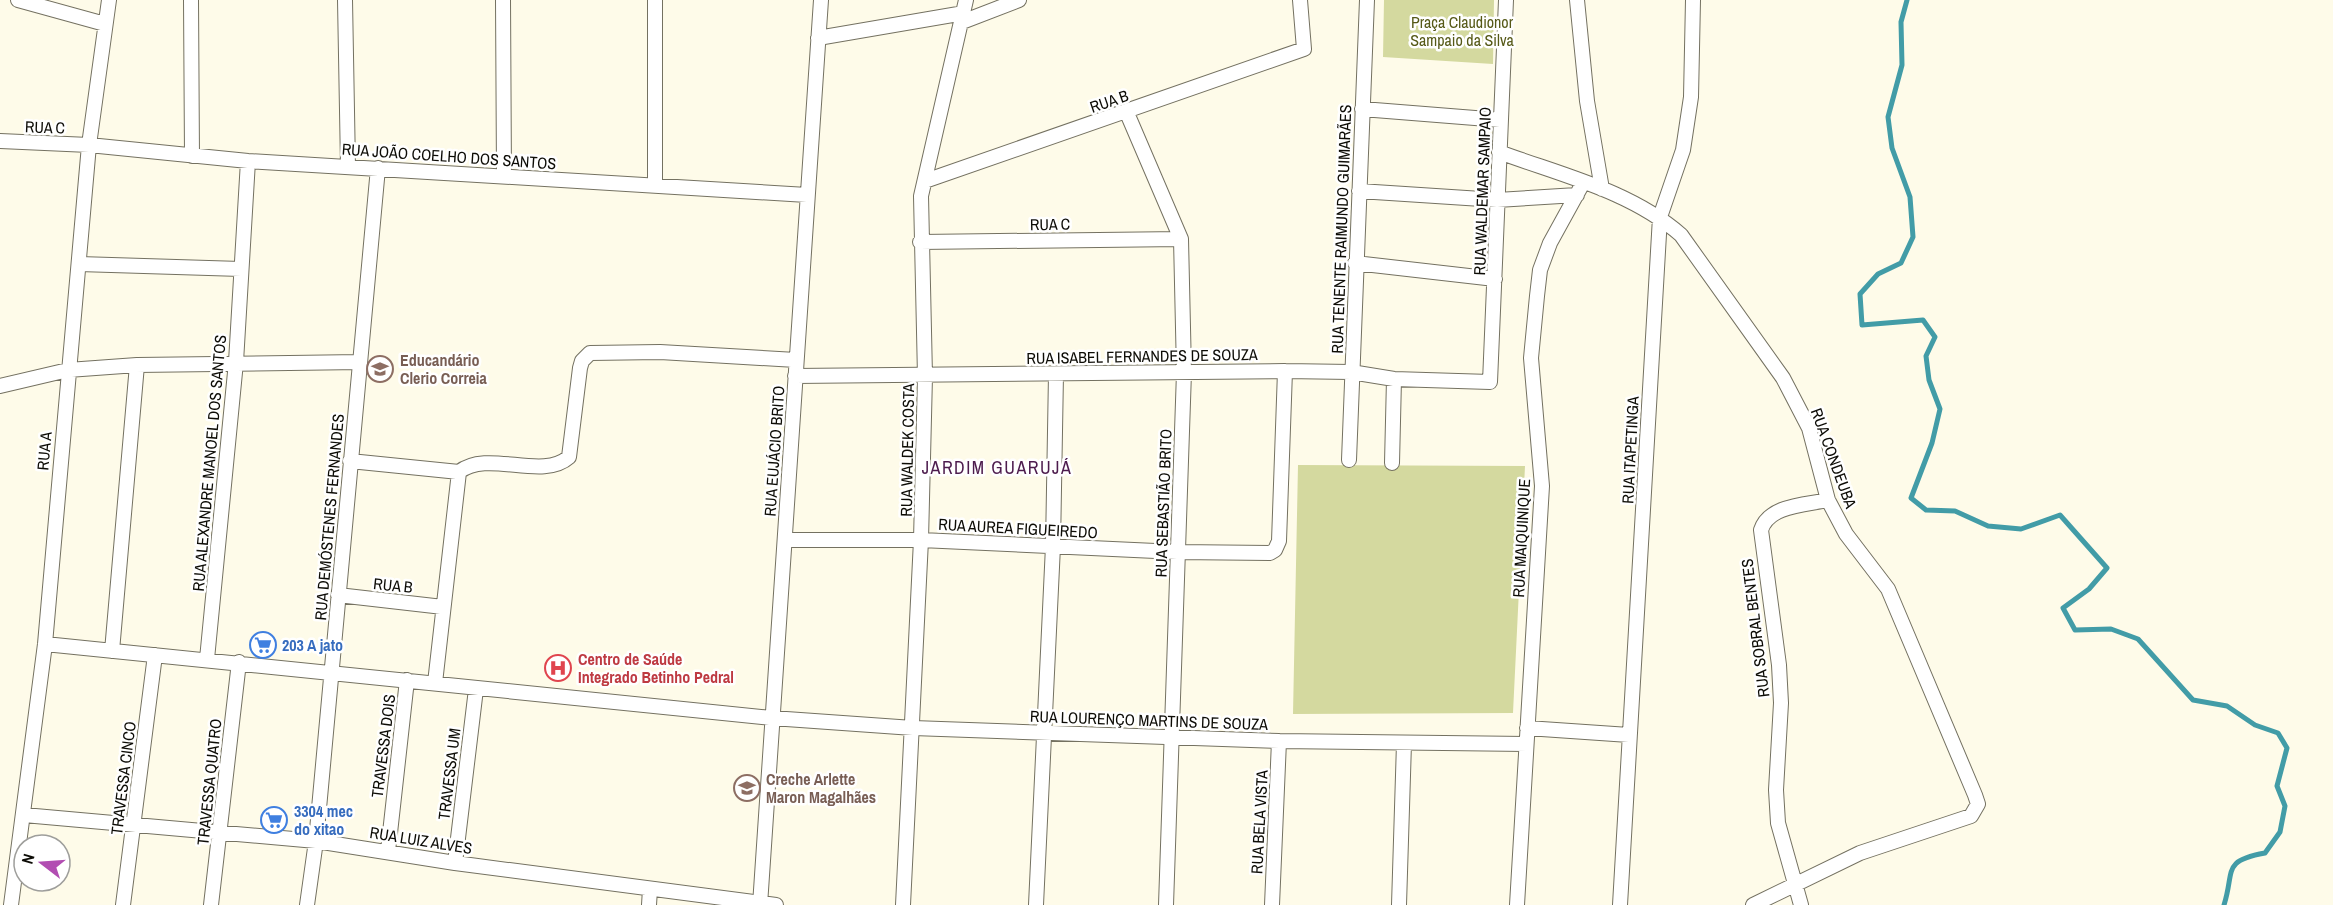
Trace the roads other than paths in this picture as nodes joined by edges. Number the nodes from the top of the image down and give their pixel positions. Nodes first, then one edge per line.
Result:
1 (18, 0) edge
2 (109, 0) edge
3 (191, 0) edge
4 (345, 0) edge
5 (503, 0) edge
6 (655, 0) edge
7 (821, 0) edge
8 (1019, 0) edge
9 (1300, 0) edge
10 (1367, 0) edge
11 (1506, 0) edge
12 (1577, 0) edge
13 (1693, 0) edge
14 (964, 12) edge
15 (105, 24) junction
16 (818, 38) junction
17 (1362, 109) junction
18 (1127, 112) junction
19 (1500, 120) junction
20 (0, 141) edge
21 (89, 145) junction
22 (1499, 152) junction
23 (192, 156) junction
24 (248, 160) junction
25 (348, 166) junction
26 (378, 168) junction
27 (504, 176) junction
28 (925, 181) junction
29 (655, 186) junction
30 (1580, 189) junction
31 (1602, 189) junction
32 (1359, 191) junction
33 (807, 195) junction
34 (1497, 200) junction
35 (1660, 217) junction
36 (1181, 239) junction
37 (920, 242) junction
38 (1355, 263) junction
39 (79, 264) junction
40 (241, 269) junction
41 (1495, 279) junction
42 (796, 360) junction
43 (236, 362) junction
44 (360, 362) junction
45 (136, 365) junction
46 (68, 370) junction
47 (1285, 371) junction
48 (1184, 372) junction
49 (1351, 372) junction
50 (1056, 374) junction
51 (795, 376) junction
52 (925, 376) junction
53 (1394, 379) junction
54 (1490, 382) joint
55 (0, 386) edge
56 (1349, 460) dead end
57 (350, 462) junction
58 (1392, 462) dead end
59 (459, 472) junction
60 (1828, 500) junction
61 (784, 540) junction
62 (921, 540) junction
63 (1053, 546) junction
64 (1178, 552) junction
65 (338, 595) junction
66 (443, 607) junction
67 (45, 644) junction
68 (112, 651) junction
69 (155, 655) junction
70 (207, 659) junction
71 (239, 662) junction
72 (332, 672) junction
73 (408, 680) junction
74 (435, 683) junction
75 (476, 689) junction
76 (772, 718) junction
77 (913, 728) junction
78 (1527, 728) junction
79 (1044, 733) junction
80 (1629, 735) junction
81 (1173, 738) junction
82 (1279, 741) junction
83 (1404, 742) junction
84 (1526, 744) junction
85 (24, 815) junction
86 (134, 823) junction
87 (221, 832) junction
88 (316, 841) junction
89 (388, 850) junction
90 (455, 863) junction
91 (1796, 885) junction
92 (650, 889) junction
93 (760, 904) edge
94 (11, 905) edge
95 (123, 905) edge
96 (211, 905) edge
97 (307, 905) edge
98 (649, 905) edge
99 (776, 905) edge
100 (903, 905) edge
101 (1036, 905) edge
102 (1166, 905) edge
103 (1272, 905) edge
104 (1399, 905) edge
105 (1517, 905) edge
106 (1620, 905) edge
107 (1753, 905) edge
108 (1801, 905) edge

1 - 15 street
2 - 15 street, RUA A
3 - 23 street
4 - 25 street
5 - 27 street
6 - 29 street
7 - 16 street, RUA EUJÁCIO BRITO
8 - 14 street
9 - 18 street, RUA B
10 - 17 street, RUA TENENTE RAIMUNDO GUIMARÃES
11 - 19 street, RUA WALDEMAR SAMPAIO
12 - 31 street
13 - 35 street, RUA ITAPETINGA
14 - 16 street
14 - 28 street, RUA WALDEK COSTA
15 - 21 street, RUA A
16 - 33 street, RUA EUJÁCIO BRITO
17 - 19 street
17 - 32 street, RUA TENENTE RAIMUNDO GUIMARÃES
18 - 28 street, RUA B
18 - 36 street, RUA SEBASTIÃO BRITO
19 - 22 street, RUA WALDEMAR SAMPAIO
20 - 21 street, RUA C
21 - 23 street, RUA JOÃO COELHO DOS SANTOS
21 - 39 street, RUA A
22 - 30 street, RUA CONDEUBA
22 - 34 street, RUA WALDEMAR SAMPAIO
23 - 24 street, RUA JOÃO COELHO DOS SANTOS
24 - 25 street, RUA JOÃO COELHO DOS SANTOS
24 - 40 street, RUA ALEXANDRE MANOEL DOS SANTOS
25 - 26 street, RUA JOÃO COELHO DOS SANTOS
26 - 27 street, RUA JOÃO COELHO DOS SANTOS
26 - 44 street, RUA DEMÓSTENES FERNANDES
27 - 29 street, RUA JOÃO COELHO DOS SANTOS
28 - 37 street, RUA WALDEK COSTA
29 - 33 street, RUA JOÃO COELHO DOS SANTOS
30 - 31 street, RUA CONDEUBA
30 - 34 street
30 - 78 street, RUA MAIQUINIQUE
31 - 35 street, RUA CONDEUBA
32 - 34 street
32 - 38 street, RUA TENENTE RAIMUNDO GUIMARÃES
33 - 42 street, RUA EUJÁCIO BRITO
34 - 41 street, RUA WALDEMAR SAMPAIO
35 - 60 street, RUA CONDEUBA
35 - 80 street, RUA ITAPETINGA
36 - 37 street, RUA C
36 - 48 street, RUA SEBASTIÃO BRITO
37 - 52 street, RUA WALDEK COSTA
38 - 41 street
38 - 49 street, RUA TENENTE RAIMUNDO GUIMARÃES
39 - 40 street
39 - 46 street, RUA A
40 - 43 street, RUA ALEXANDRE MANOEL DOS SANTOS
41 - 54 street, RUA WALDEMAR SAMPAIO
42 - 51 street, RUA EUJÁCIO BRITO
42 - 59 street
43 - 44 street
43 - 45 street
43 - 70 street, RUA ALEXANDRE MANOEL DOS SANTOS
44 - 57 street, RUA DEMÓSTENES FERNANDES
45 - 46 street
45 - 68 street
46 - 55 street
46 - 67 street, RUA A
47 - 48 street, RUA ISABEL FERNANDES DE SOUZA
47 - 49 street, RUA ISABEL FERNANDES DE SOUZA
47 - 64 street, RUA AUREA FIGUEIREDO
48 - 50 street, RUA ISABEL FERNANDES DE SOUZA
48 - 64 street, RUA SEBASTIÃO BRITO
49 - 53 street, RUA ISABEL FERNANDES DE SOUZA
49 - 56 street, RUA TENENTE RAIMUNDO GUIMARÃES
50 - 52 street, RUA ISABEL FERNANDES DE SOUZA
50 - 63 street
51 - 52 street, RUA ISABEL FERNANDES DE SOUZA
51 - 61 street, RUA EUJÁCIO BRITO
52 - 62 street, RUA WALDEK COSTA
53 - 54 street, RUA ISABEL FERNANDES DE SOUZA
53 - 58 street
57 - 59 street
57 - 65 street, RUA DEMÓSTENES FERNANDES
59 - 66 street
60 - 91 street, RUA SOBRAL BENTES
60 - 91 street, RUA CONDEUBA
61 - 62 street, RUA AUREA FIGUEIREDO
61 - 76 street, RUA EUJÁCIO BRITO
62 - 63 street, RUA AUREA FIGUEIREDO
62 - 77 street, RUA WALDEK COSTA
63 - 64 street, RUA AUREA FIGUEIREDO
63 - 79 street
64 - 81 street, RUA SEBASTIÃO BRITO
65 - 66 street, RUA B
65 - 72 street, RUA DEMÓSTENES FERNANDES
66 - 74 street
67 - 68 street, RUA LOURENÇO MARTINS DE SOUZA
67 - 85 street, RUA A
68 - 69 street, RUA LOURENÇO MARTINS DE SOUZA
69 - 70 street, RUA LOURENÇO MARTINS DE SOUZA
69 - 86 street, TRAVESSA CINCO
70 - 71 street, RUA LOURENÇO MARTINS DE SOUZA
71 - 72 street, RUA LOURENÇO MARTINS DE SOUZA
71 - 87 street, TRAVESSA QUATRO
72 - 73 street, RUA LOURENÇO MARTINS DE SOUZA
72 - 88 street, RUA DEMÓSTENES FERNANDES
73 - 74 street, RUA LOURENÇO MARTINS DE SOUZA
73 - 89 street, TRAVESSA DOIS
74 - 75 street, RUA LOURENÇO MARTINS DE SOUZA
75 - 76 street, RUA LOURENÇO MARTINS DE SOUZA
75 - 90 street, TRAVESSA UM
76 - 77 street, RUA LOURENÇO MARTINS DE SOUZA
76 - 93 street, RUA EUJÁCIO BRITO
77 - 79 street, RUA LOURENÇO MARTINS DE SOUZA
77 - 100 street, RUA WALDEK COSTA
78 - 80 street
78 - 84 street, RUA MAIQUINIQUE
79 - 81 street, RUA LOURENÇO MARTINS DE SOUZA
79 - 101 street
80 - 106 street, RUA ITAPETINGA
81 - 82 street, RUA LOURENÇO MARTINS DE SOUZA
81 - 102 street, RUA SEBASTIÃO BRITO
82 - 83 street, RUA LOURENÇO MARTINS DE SOUZA
82 - 103 street, RUA BELA VISTA
83 - 84 street, RUA LOURENÇO MARTINS DE SOUZA
83 - 104 street
84 - 105 street, RUA MAIQUINIQUE
85 - 86 street, RUA LUIZ ALVES
85 - 94 street, RUA A
86 - 87 street, RUA LUIZ ALVES
86 - 95 street, TRAVESSA CINCO
87 - 88 street, RUA LUIZ ALVES
87 - 96 street, TRAVESSA QUATRO
88 - 89 street, RUA LUIZ ALVES
88 - 97 street, RUA DEMÓSTENES FERNANDES
89 - 90 street, RUA LUIZ ALVES
90 - 92 street, RUA LUIZ ALVES
91 - 107 street
91 - 108 street, RUA SOBRAL BENTES
92 - 93 street, RUA LUIZ ALVES
92 - 98 street
93 - 99 street, RUA LUIZ ALVES

